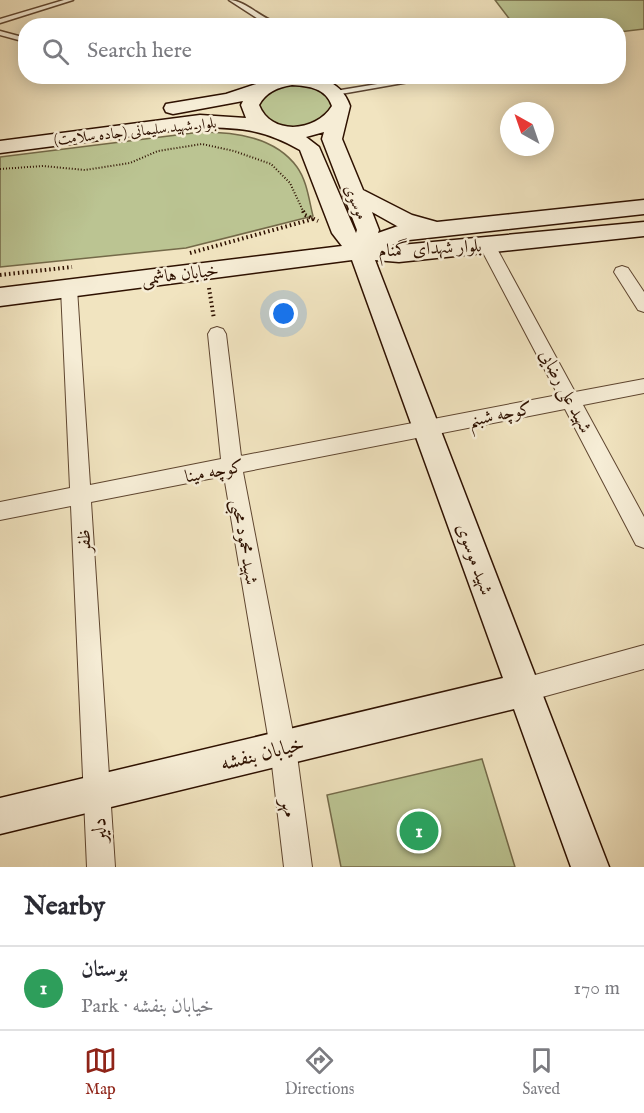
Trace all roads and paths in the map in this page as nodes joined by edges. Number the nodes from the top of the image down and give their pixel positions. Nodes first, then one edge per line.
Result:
1 (70, 0) edge
2 (232, 0) edge
3 (261, 18) edge
4 (0, 21) edge
5 (0, 33) edge
6 (18, 38) edge
7 (263, 84) edge
8 (265, 84) edge
9 (321, 84) edge
10 (409, 84) edge
11 (337, 103) junction
12 (0, 130) edge
13 (275, 130) junction
14 (0, 147) edge
15 (0, 169) edge
16 (352, 194) junction
17 (644, 207) edge
18 (313, 219) junction
19 (439, 229) junction
20 (644, 229) edge
21 (352, 242) junction
22 (487, 245) junction
23 (185, 254) dead end
24 (81, 266) dead end
25 (206, 271) junction
26 (622, 272) dead end
27 (0, 275) edge
28 (69, 289) junction
29 (0, 297) edge
30 (644, 306) edge
31 (217, 334) joint
32 (644, 386) edge
33 (570, 400) junction
34 (427, 429) junction
35 (232, 467) junction
36 (82, 496) junction
37 (0, 511) edge
38 (644, 538) edge
39 (644, 657) edge
40 (524, 690) junction
41 (283, 748) junction
42 (97, 793) junction
43 (0, 816) edge
44 (101, 867) edge
45 (298, 867) edge
46 (590, 867) edge

1 - 4 lane
2 - 3 lane
5 - 6 lane
7 - 12 main road, بلوار شهید سلیمانی (جاده سلامت)
8 - 13 main road
9 - 11 main road
10 - 11 lane
11 - 13 main road
11 - 16 main road, موسوی
13 - 14 main road, بلوار شهید سلیمانی (جاده سلامت)
13 - 21 main road, موسوی
15 - 18 path
16 - 19 main road
16 - 21 main road, موسوی
17 - 19 main road, بلوار شهدای گمنام
18 - 21 path
18 - 23 path
19 - 21 main road, بلوار شهدای گمنام
20 - 22 main road, بلوار شهدای گمنام
21 - 22 main road, بلوار شهدای گمنام
21 - 25 main road, خیابان هاشمی
21 - 34 main road, شهید موسوی
22 - 33 street, شهید علی رضایی
24 - 27 path
25 - 28 main road, خیابان هاشمی
25 - 31 path
26 - 30 street
28 - 29 main road, خیابان هاشمی
28 - 36 street, ظفر
31 - 35 street, شهید محمود محبی
32 - 33 street, کوچه شبنم
33 - 34 street, کوچه شبنم
33 - 38 street, شهید علی رضایی
34 - 35 street, کوچه مینا
34 - 40 main road, شهید موسوی
35 - 36 street, کوچه مینا
35 - 41 street, شهید محمود محبی
36 - 37 street, کوچه مینا
36 - 42 street, ظفر
39 - 40 street
40 - 41 main road, خیابان بنفشه
40 - 46 main road, شهید موسوی
41 - 42 main road, خیابان بنفشه
41 - 45 street, مهر
42 - 43 main road, خیابان بنفشه
42 - 44 street, دلیر

